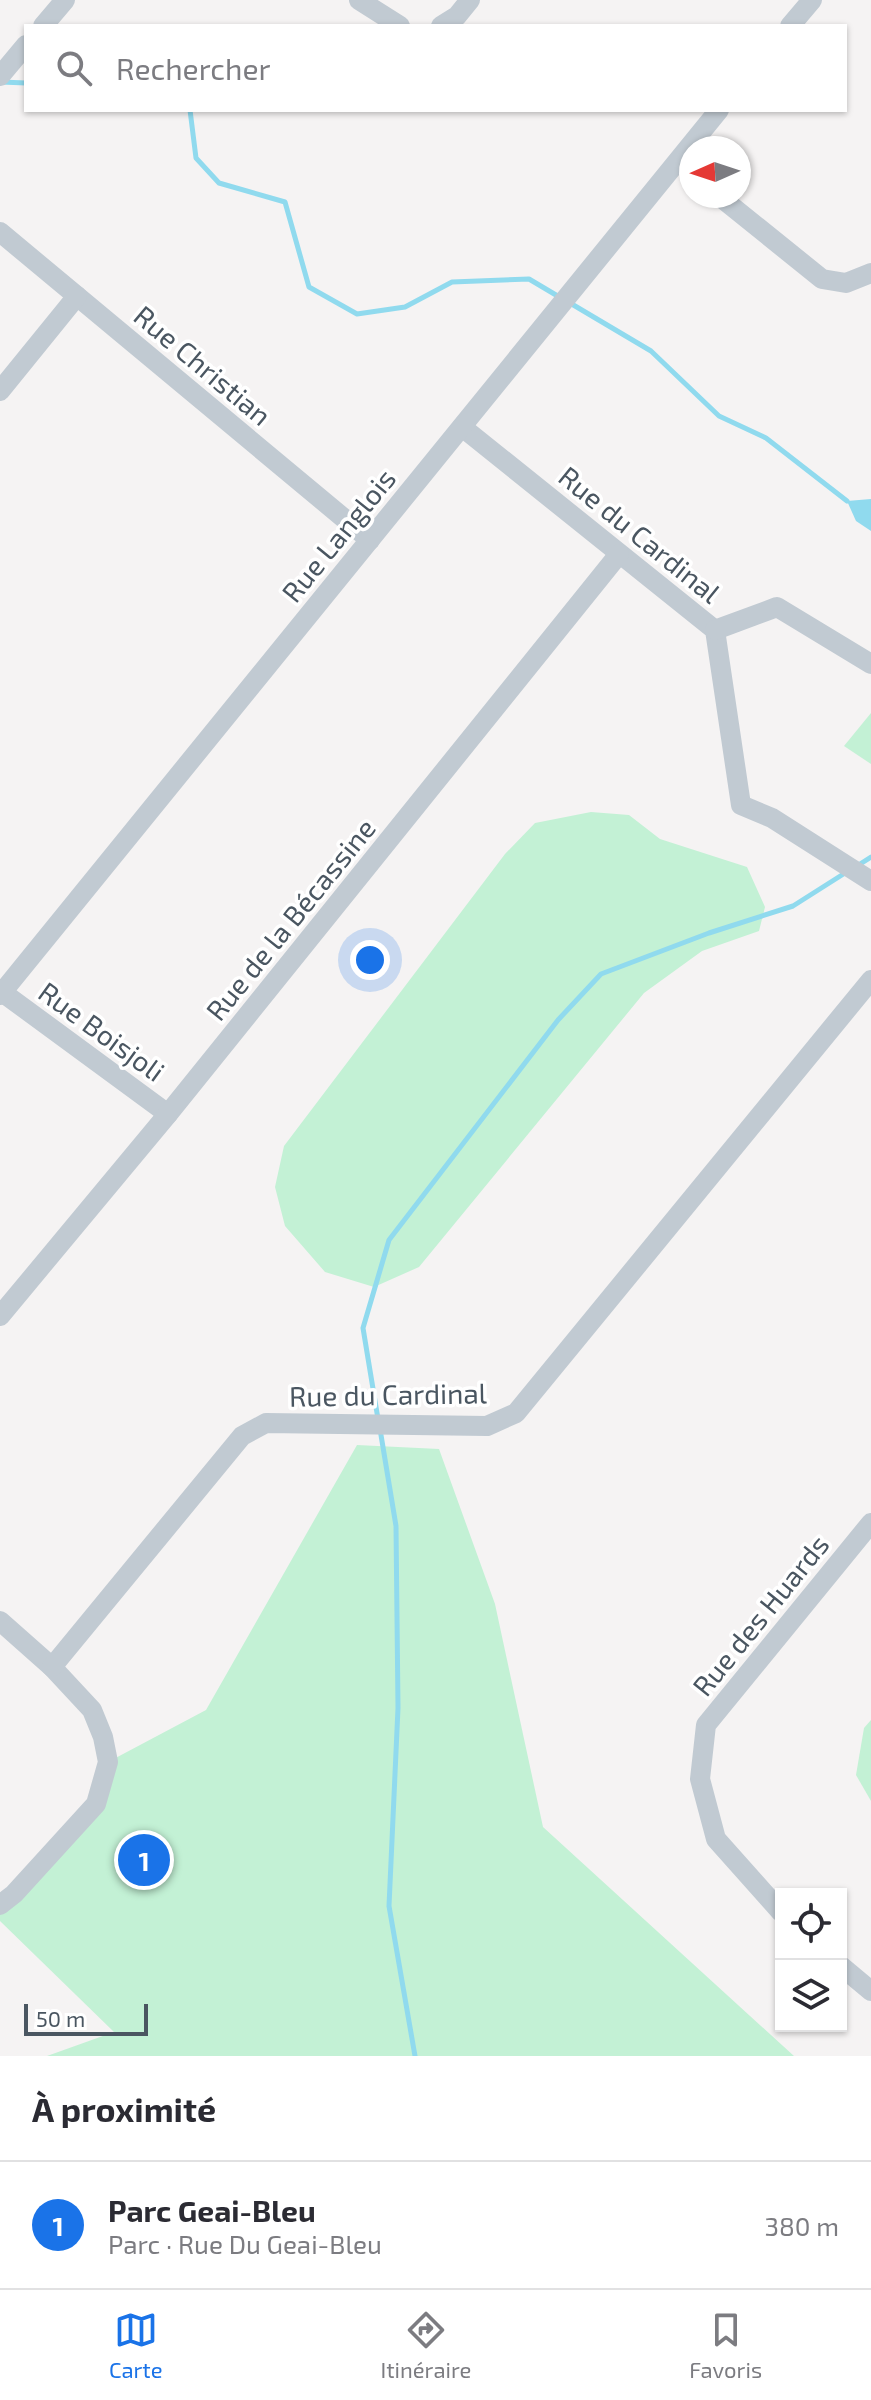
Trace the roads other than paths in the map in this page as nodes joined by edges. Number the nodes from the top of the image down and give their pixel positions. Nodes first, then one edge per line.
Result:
1 (65, 0) edge
2 (359, 0) edge
3 (470, 0) edge
4 (812, 0) edge
5 (45, 24) edge
6 (397, 24) edge
7 (444, 24) edge
8 (792, 24) edge
9 (24, 47) edge
10 (0, 76) edge
11 (718, 112) edge
12 (703, 136) edge
13 (679, 173) edge
14 (734, 208) edge
15 (0, 232) edge
16 (871, 273) edge
17 (77, 296) junction
18 (0, 391) edge
19 (462, 427) junction
20 (370, 540) junction
21 (619, 554) junction
22 (715, 630) junction
23 (871, 664) edge
24 (871, 881) edge
25 (871, 980) edge
26 (1, 994) edge
27 (168, 1114) junction
28 (0, 1316) edge
29 (871, 1523) edge
30 (0, 1621) edge
31 (52, 1667) junction
32 (0, 1905) edge
33 (775, 1905) edge
34 (847, 1971) edge
35 (871, 1991) edge

1 - 5 street
2 - 6 street
3 - 7 street
4 - 8 street
9 - 10 street
11 - 12 street, Rue Langlois
13 - 19 street, Rue Langlois
14 - 16 street
15 - 17 street, Rue Christian
17 - 18 street
17 - 20 street, Rue Christian
19 - 20 street, Rue Langlois
19 - 21 street, Rue du Cardinal
20 - 26 street, Rue Langlois
21 - 22 street, Rue du Cardinal
21 - 27 street, Rue de la Bécassine
22 - 23 street
22 - 24 street, Rue du Cardinal
25 - 31 street, Rue du Cardinal
26 - 27 street, Rue Boisjoli
27 - 28 street, Rue de la Bécassine
29 - 33 street, Rue des Huards
30 - 31 street
31 - 32 street
34 - 35 street

